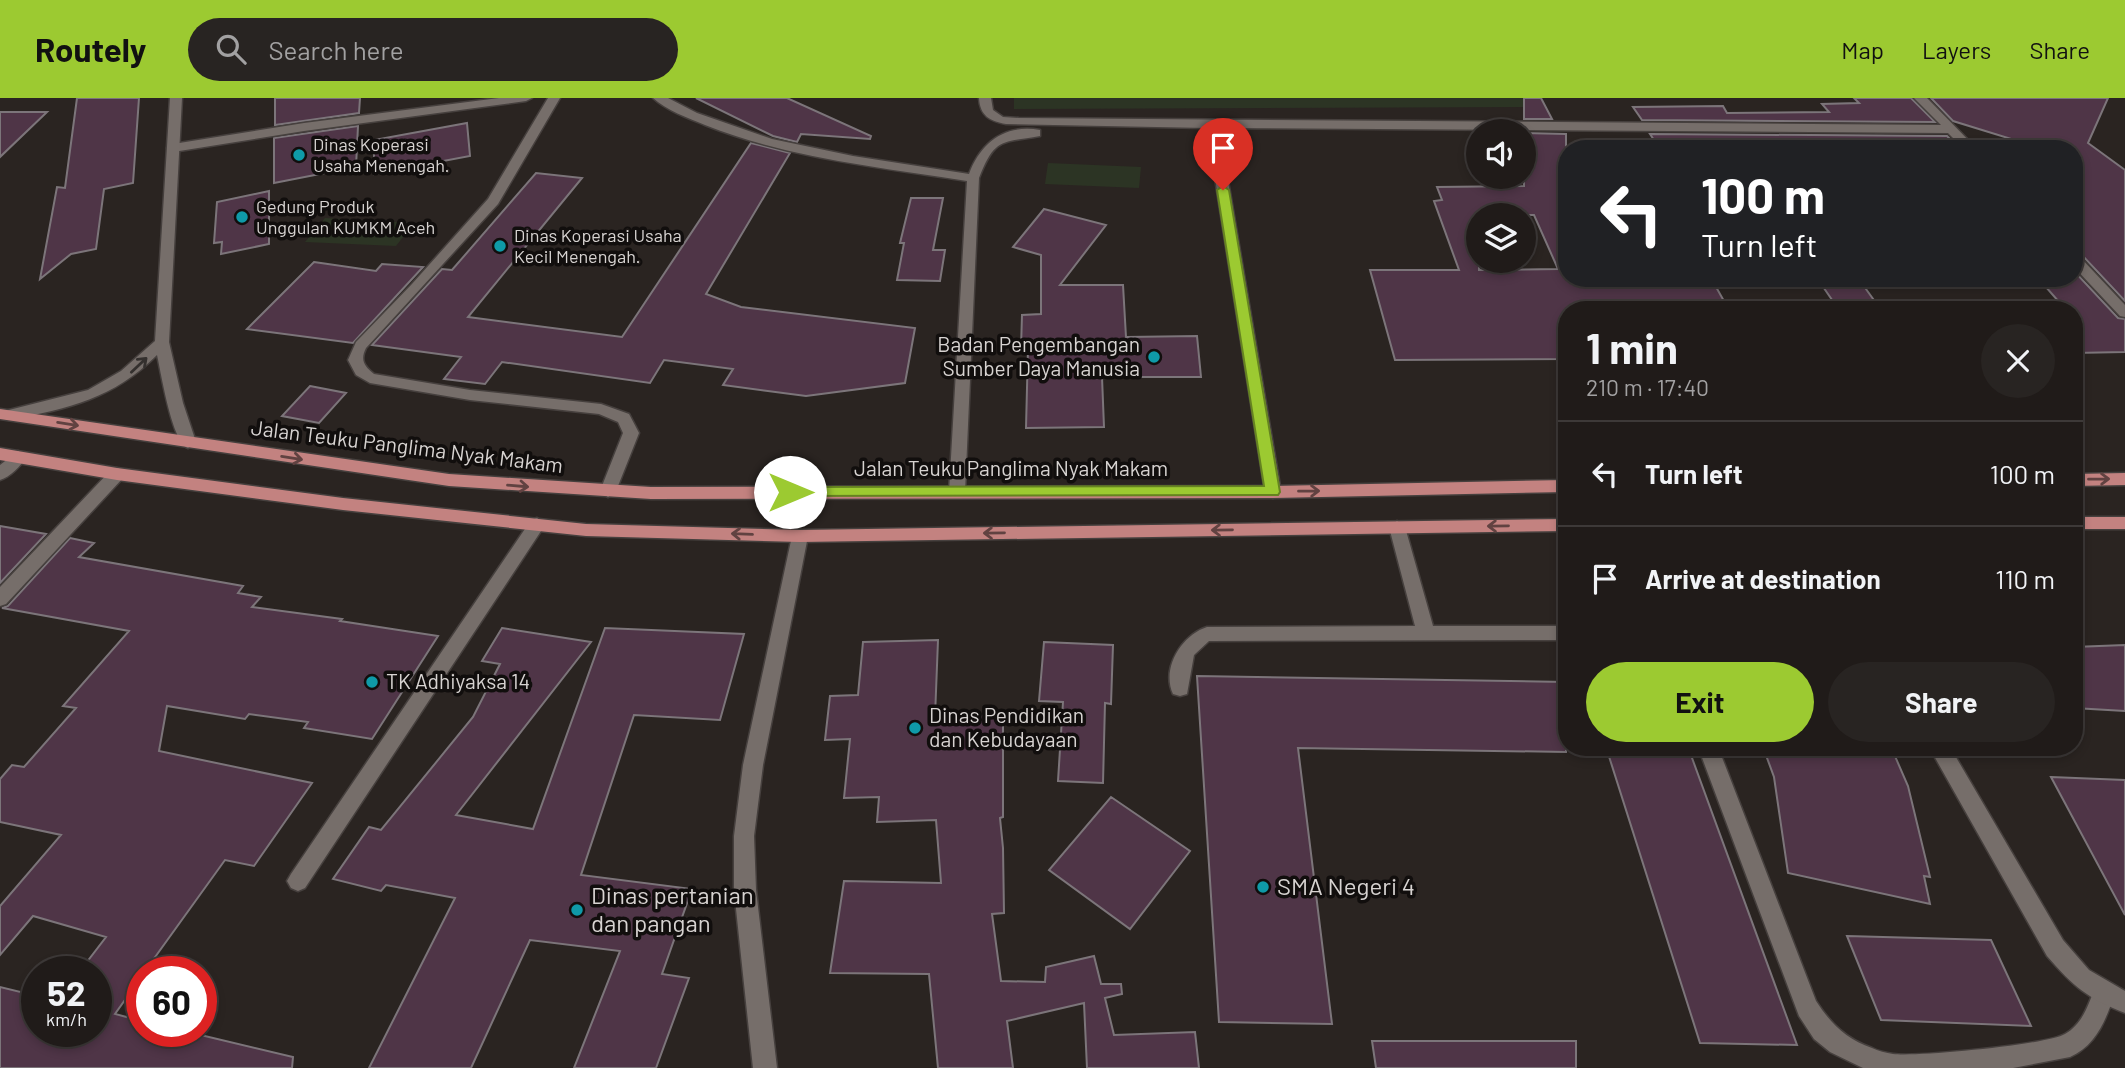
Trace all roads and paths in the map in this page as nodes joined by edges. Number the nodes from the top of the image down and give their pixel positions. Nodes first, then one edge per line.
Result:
1 (176, 98) edge
2 (412, 98) edge
3 (526, 98) edge
4 (554, 98) edge
5 (659, 98) edge
6 (985, 98) edge
7 (1920, 98) edge
8 (416, 111) junction
9 (1952, 129) junction
10 (1213, 130) junction
11 (1962, 140) edge
12 (173, 148) junction
13 (973, 178) junction
14 (2083, 268) edge
15 (2125, 313) edge
16 (162, 342) junction
17 (5, 414) edge
18 (188, 442) junction
19 (0, 454) edge
20 (18, 457) junction
21 (0, 474) edge
22 (117, 474) junction
23 (2125, 479) edge
24 (2083, 480) edge
25 (1558, 486) edge
26 (608, 491) junction
27 (957, 492) junction
28 (1273, 492) junction
29 (2083, 523) edge
30 (2125, 523) edge
31 (537, 524) junction
32 (1558, 526) edge
33 (1397, 527) junction
34 (800, 536) junction
35 (0, 599) edge
36 (1558, 633) edge
37 (1426, 634) junction
38 (1180, 688) dead end
39 (1711, 756) edge
40 (1944, 756) edge
41 (298, 881) dead end
42 (2104, 993) junction
43 (2125, 1002) edge
44 (765, 1068) edge

1 - 12 street
2 - 8 street
3 - 8 street
4 - 26 street
5 - 13 street
6 - 10 street
7 - 9 street
8 - 12 street
9 - 10 street
9 - 11 street
10 - 13 street
10 - 28 street
12 - 16 street
13 - 27 street
14 - 15 street
17 -> 16 street
16 - 18 street
17 -> 18 main road, Jalan Teuku Panglima Nyak Makam
18 -> 26 main road, Jalan Teuku Panglima Nyak Makam
19 - 20 main road
20 - 21 street
20 - 22 main road
22 - 31 main road
22 - 35 street
24 -> 23 main road
28 -> 25 main road, Jalan Teuku Panglima Nyak Makam
26 - 27 main road, Jalan Teuku Panglima Nyak Makam
27 - 28 main road, Jalan Teuku Panglima Nyak Makam
29 - 30 main road
34 -> 31 main road
31 - 41 street
32 -> 33 main road
33 -> 34 main road
33 - 37 street
34 - 44 street
36 - 37 street
37 - 38 street
39 - 42 street
40 - 42 street
42 - 43 street

